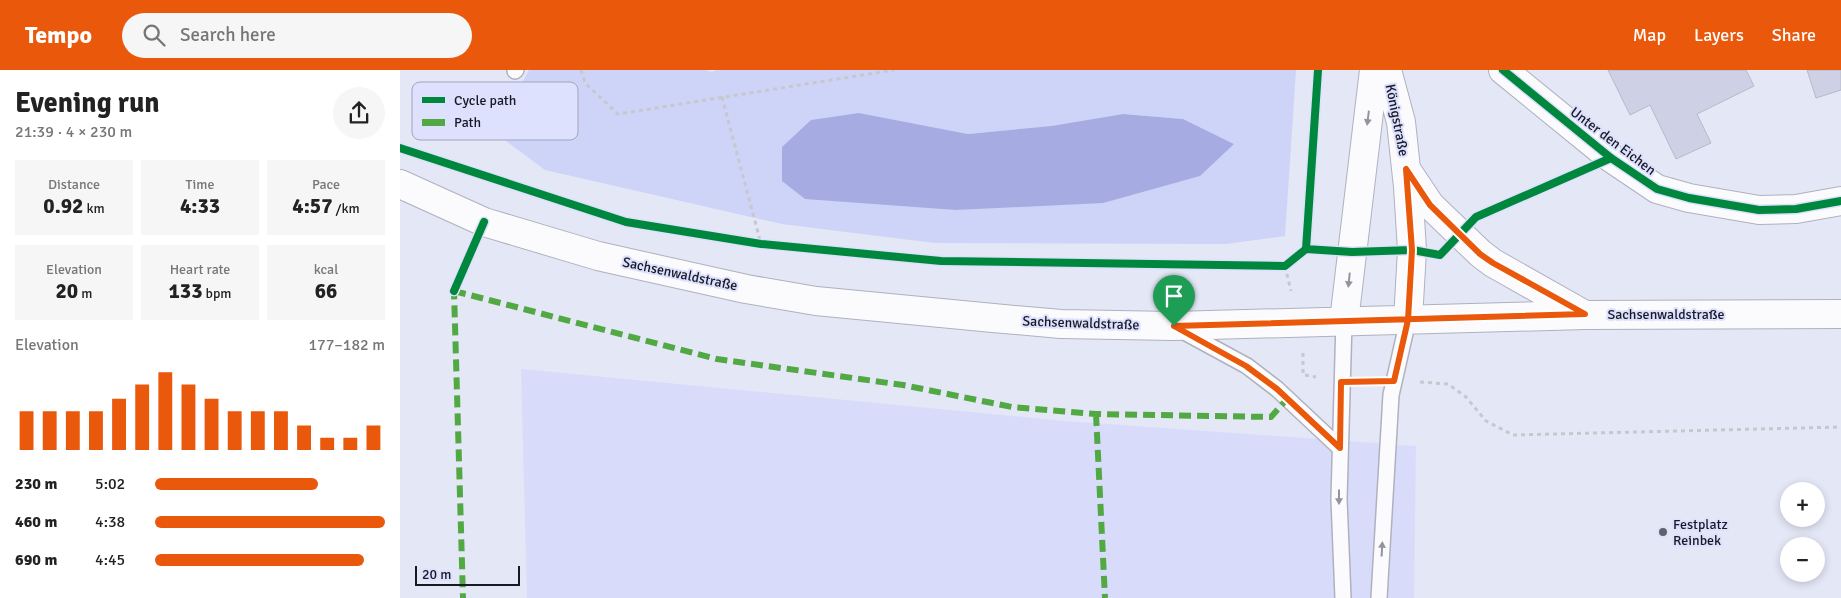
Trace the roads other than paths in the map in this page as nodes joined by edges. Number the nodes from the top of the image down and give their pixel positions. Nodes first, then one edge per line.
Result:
1 (1374, 70) edge
2 (1387, 70) edge
3 (1503, 70) edge
4 (1406, 169) junction
5 (400, 184) edge
6 (1841, 202) edge
7 (1585, 314) junction
8 (1841, 314) edge
9 (1408, 320) junction
10 (1344, 321) junction
11 (1174, 326) junction
12 (1340, 448) junction
13 (1343, 598) edge
14 (1379, 598) edge

1 -> 10 main road
2 - 4 main road, Königstraße
3 - 6 main road, Unter den Eichen
4 - 7 main road
4 - 9 main road, Königstraße
5 - 11 main road, Sachsenwaldstraße
7 - 8 main road, Sachsenwaldstraße
7 - 9 main road, Sachsenwaldstraße
9 - 10 main road, Sachsenwaldstraße
14 -> 9 lane
10 - 11 main road, Sachsenwaldstraße
10 - 12 lane
11 - 12 lane
12 -> 13 lane

